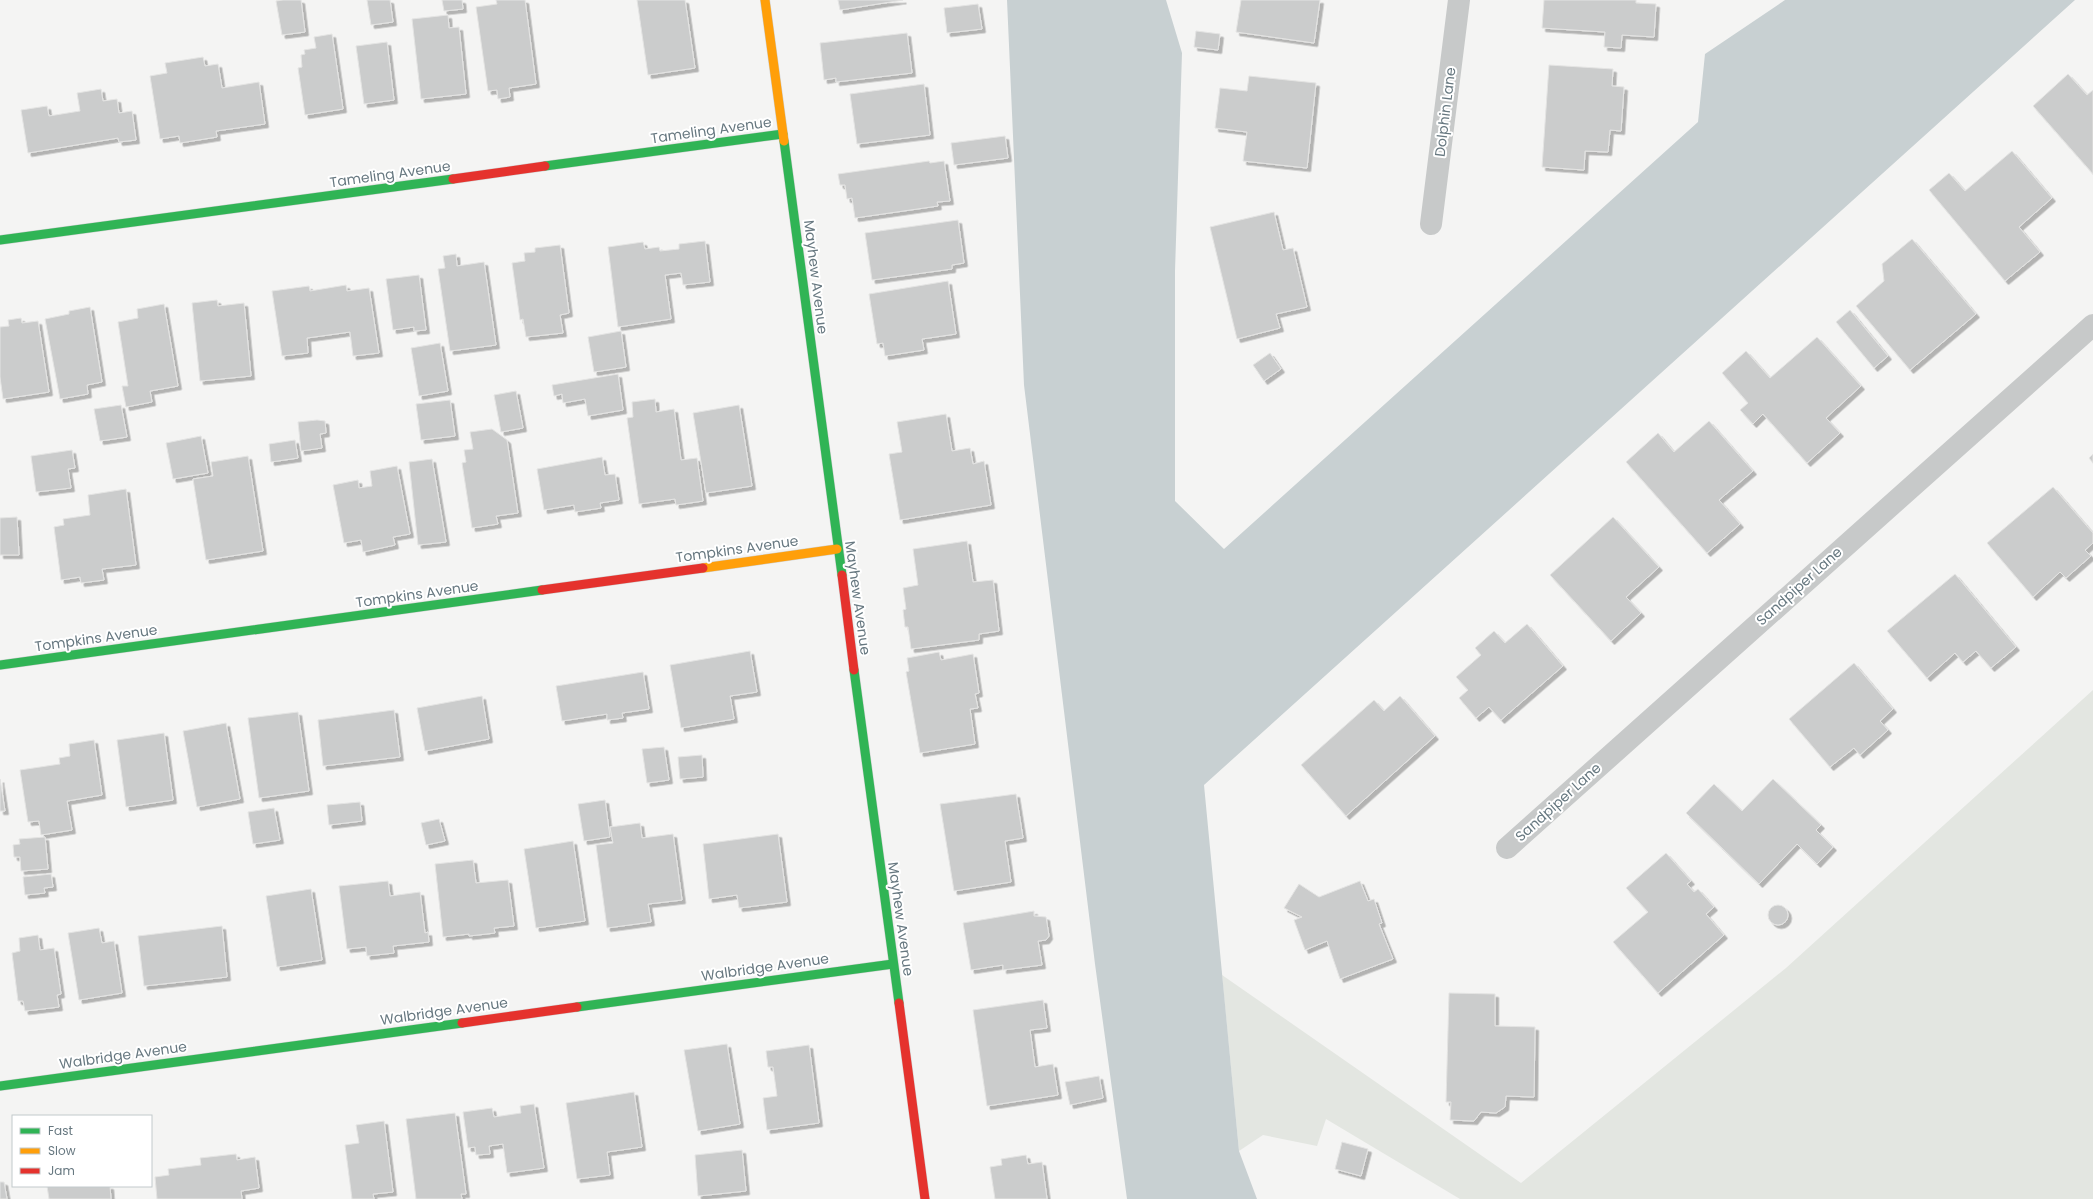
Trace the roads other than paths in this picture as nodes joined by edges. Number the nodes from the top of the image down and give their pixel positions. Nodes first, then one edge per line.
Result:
1 (765, 0) edge
2 (1459, 0) edge
3 (783, 134) junction
4 (1431, 224) dead end
5 (0, 240) edge
6 (2093, 325) edge
7 (837, 550) junction
8 (0, 665) edge
9 (1507, 848) dead end
10 (893, 964) junction
11 (0, 1086) edge
12 (925, 1199) edge

1 - 3 street, Mayhew Avenue
2 - 4 street, Dolphin Lane
3 - 5 street, Tameling Avenue
3 - 7 street, Mayhew Avenue
6 - 9 street, Sandpiper Lane
7 - 8 street, Tompkins Avenue
7 - 10 street, Mayhew Avenue
10 - 11 street, Walbridge Avenue
10 - 12 street, Mayhew Avenue

